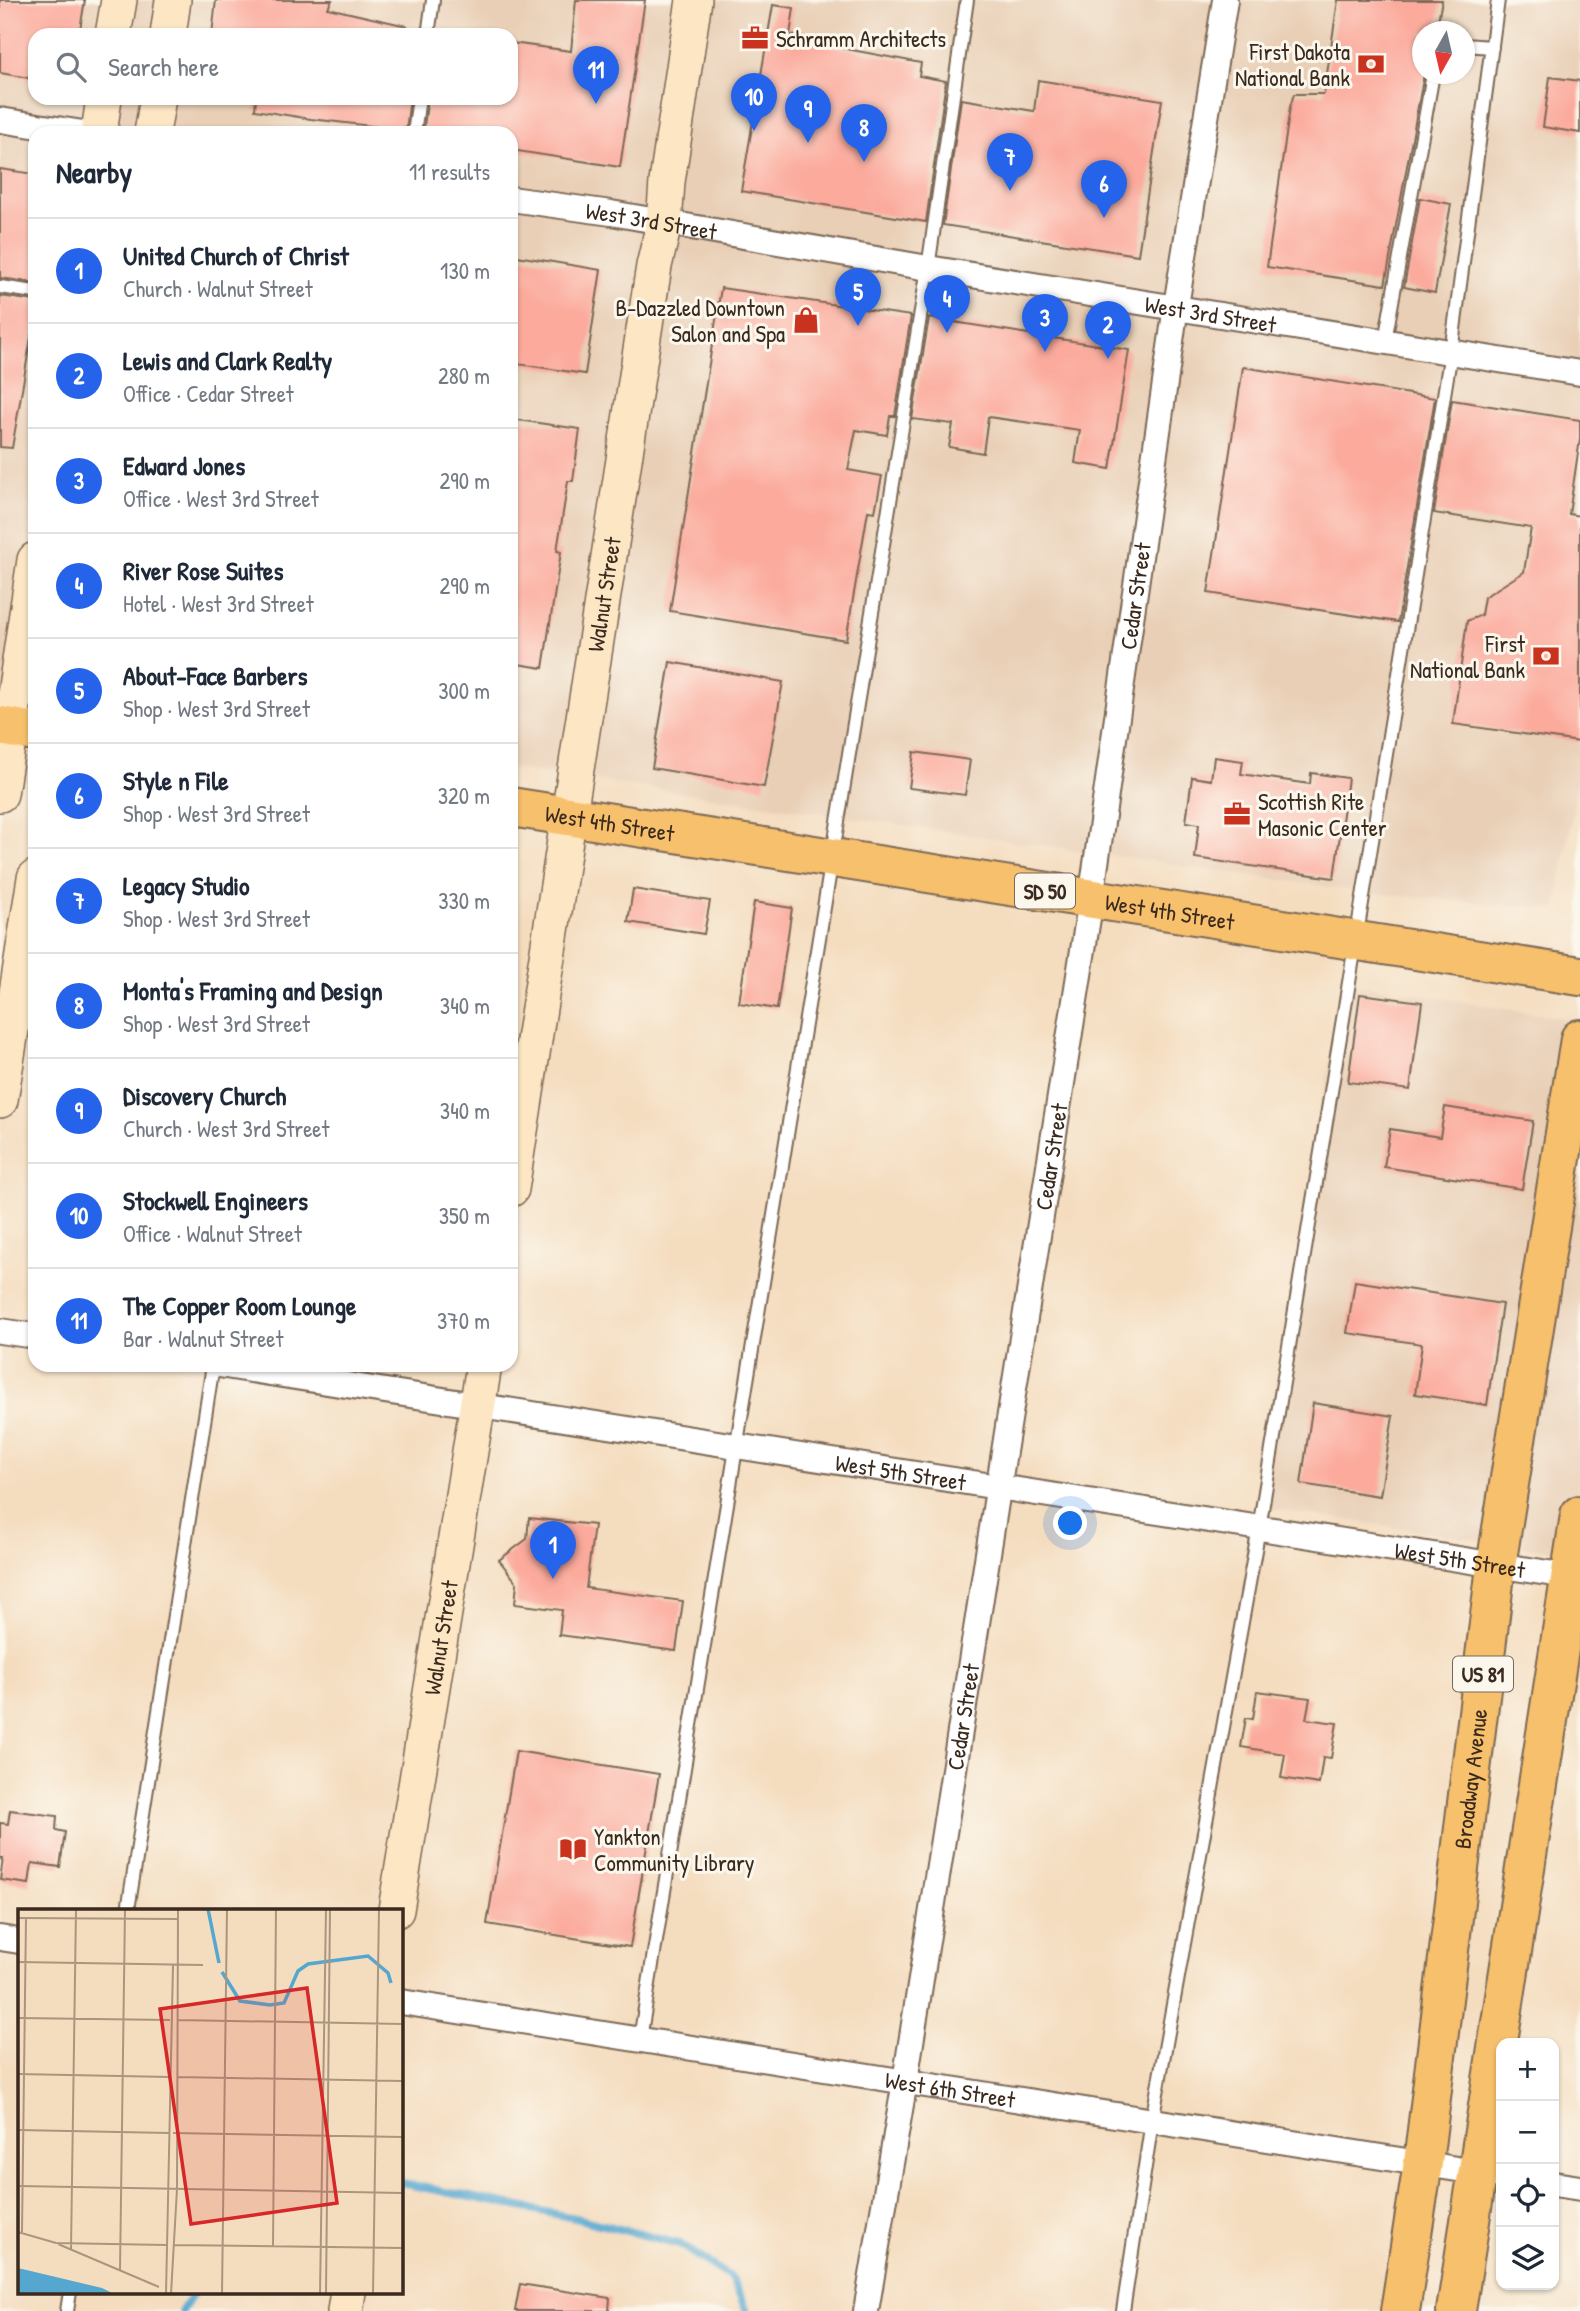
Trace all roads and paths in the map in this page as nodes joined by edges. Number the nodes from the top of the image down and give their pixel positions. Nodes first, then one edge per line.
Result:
1 (119, 0) edge
2 (173, 0) edge
3 (433, 0) edge
4 (694, 0) edge
5 (967, 0) edge
6 (1226, 0) edge
7 (1498, 0) edge
8 (114, 28) edge
9 (169, 28) edge
10 (429, 28) edge
11 (1475, 46) edge
12 (1492, 47) junction
13 (1431, 84) edge
14 (103, 105) edge
15 (157, 105) edge
16 (418, 105) edge
17 (0, 120) edge
18 (38, 126) edge
19 (100, 126) edge
20 (153, 126) edge
21 (415, 126) edge
22 (518, 200) edge
23 (664, 224) junction
24 (928, 268) junction
25 (0, 287) edge
26 (28, 291) edge
27 (1176, 306) junction
28 (1385, 341) junction
29 (1451, 352) junction
30 (1580, 373) edge
31 (28, 619) edge
32 (15, 729) edge
33 (0, 794) edge
34 (518, 808) edge
35 (568, 816) junction
36 (831, 858) junction
37 (1091, 899) junction
38 (28, 922) edge
39 (1356, 940) junction
40 (1580, 975) edge
41 (1580, 1039) edge
42 (0, 1100) edge
43 (518, 1143) edge
44 (0, 1331) edge
45 (28, 1335) edge
46 (212, 1372) edge
47 (264, 1372) edge
48 (483, 1372) edge
49 (478, 1405) junction
50 (736, 1446) junction
51 (999, 1487) junction
52 (1580, 1515) edge
53 (1259, 1528) junction
54 (1496, 1566) junction
55 (1575, 1578) edge
56 (128, 1909) edge
57 (396, 1909) edge
58 (0, 1938) edge
59 (18, 1941) edge
60 (402, 2002) edge
61 (640, 2039) junction
62 (905, 2081) junction
63 (1152, 2121) junction
64 (1423, 2163) junction
65 (1490, 2174) edge
66 (1559, 2185) edge
67 (1580, 2188) edge
68 (866, 2311) edge
69 (1123, 2311) edge
70 (1400, 2311) edge
71 (1456, 2311) edge

1 - 8 street
2 - 9 street
3 - 10 lane
4 - 23 street, Walnut Street
5 - 24 lane
6 - 27 street, Cedar Street
7 - 12 lane
11 - 12 lane
12 - 29 lane
13 - 28 lane
14 - 19 street
15 - 20 street
16 - 21 lane
17 - 18 street
22 - 23 street, West 3rd Street
23 - 24 street, West 3rd Street
23 - 35 street, Walnut Street
24 - 27 street, West 3rd Street
24 - 36 lane
25 - 26 lane
27 - 28 street, West 3rd Street
27 - 37 street, Cedar Street
28 - 29 street, West 3rd Street
29 - 30 street, West 3rd Street
29 - 39 lane
31 - 32 street
32 - 33 street
34 - 35 highway, West 4th Street / SD 50
35 - 36 highway, West 4th Street / SD 50
35 - 43 street, Walnut Street
36 - 37 highway, West 4th Street / SD 50
36 - 50 lane
37 - 39 highway, West 4th Street / SD 50
37 - 51 street, Cedar Street
38 - 42 street
39 - 40 highway, West 4th Street / SD 50
39 - 53 lane
41 - 54 highway, Broadway Avenue / US 81
44 - 45 street
46 - 56 lane
47 - 49 street, West 5th Street
48 - 49 street, Walnut Street
49 - 50 street, West 5th Street
49 - 57 street, Walnut Street
50 - 51 street, West 5th Street
50 - 61 lane
51 - 53 street, West 5th Street
51 - 62 street, Cedar Street
52 - 55 highway
53 - 54 street, West 5th Street
53 - 63 lane
54 - 55 street, West 5th Street
54 - 64 highway, Broadway Avenue / US 81
55 - 65 highway
58 - 59 street
60 - 61 street, West 6th Street
61 - 62 street, West 6th Street
62 - 63 street, West 6th Street
62 - 68 street, Cedar Street
63 - 64 street, West 6th Street
63 - 69 lane
64 - 65 street, West 6th Street
64 - 70 highway, Broadway Avenue / US 81
65 - 71 highway
66 - 67 street

